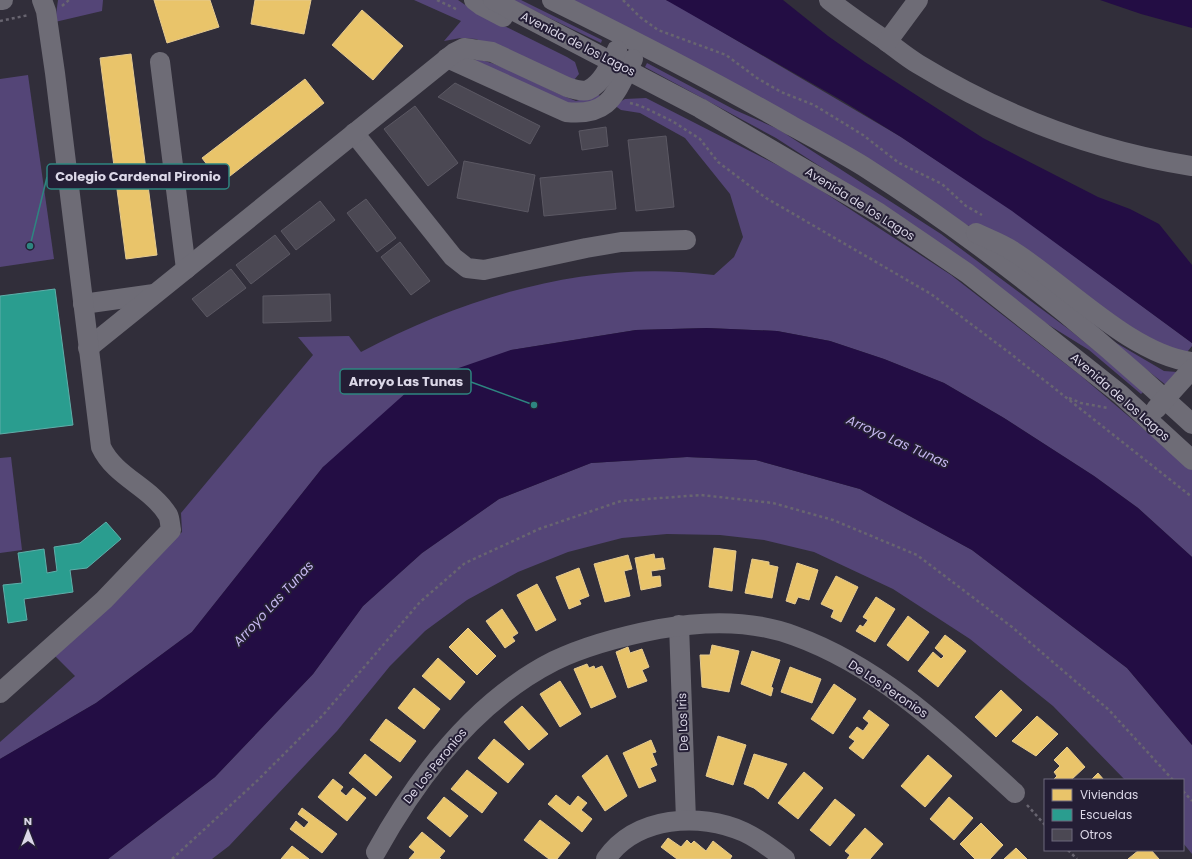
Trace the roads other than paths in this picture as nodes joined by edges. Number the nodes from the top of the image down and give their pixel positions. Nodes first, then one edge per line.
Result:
1 (42, 0) edge
2 (493, 0) edge
3 (552, 0) edge
4 (829, 0) edge
5 (918, 0) edge
6 (469, 6) edge
7 (623, 36) junction
8 (888, 42) junction
9 (641, 45) junction
10 (447, 58) junction
11 (160, 62) dead end
12 (620, 66) junction
13 (593, 86) junction
14 (612, 97) junction
15 (354, 133) junction
16 (1192, 166) edge
17 (802, 167) junction
18 (937, 215) junction
19 (686, 240) dead end
20 (186, 269) junction
21 (154, 294) junction
22 (83, 304) junction
23 (88, 348) junction
24 (1192, 362) edge
25 (1192, 369) edge
26 (1164, 399) junction
27 (1147, 418) junction
28 (1190, 418) edge
29 (1169, 438) junction
30 (1192, 460) edge
31 (679, 625) junction
32 (0, 693) edge
33 (1015, 793) road end
34 (686, 820) junction
35 (376, 852) dead end
36 (606, 859) edge
37 (785, 859) edge

1 - 22 street
2 - 12 street, Avenida de los Lagos
3 - 7 street
4 - 8 street
5 - 8 street
6 - 13 street
7 - 9 street
7 - 12 street
8 - 16 street
9 - 12 street
9 - 18 street
10 - 13 street
10 - 14 street
10 - 15 street
11 - 20 street
12 - 13 street
12 - 14 street
12 - 17 street, Avenida de los Lagos
14 - 17 street
15 - 19 street
15 - 20 street
17 - 27 street, Avenida de los Lagos
18 - 24 street
18 - 26 street
20 - 21 street
21 - 22 street
21 - 23 street
22 - 23 street
23 - 32 street
25 - 26 street
26 - 27 street
26 - 28 street
27 - 29 street, Avenida de los Lagos
28 - 29 street
29 - 30 street, Avenida de los Lagos
31 - 33 street, De Los Peronios
31 - 34 street, De Los Iris
31 - 35 street, De Los Peronios
34 - 36 street
34 - 37 street

